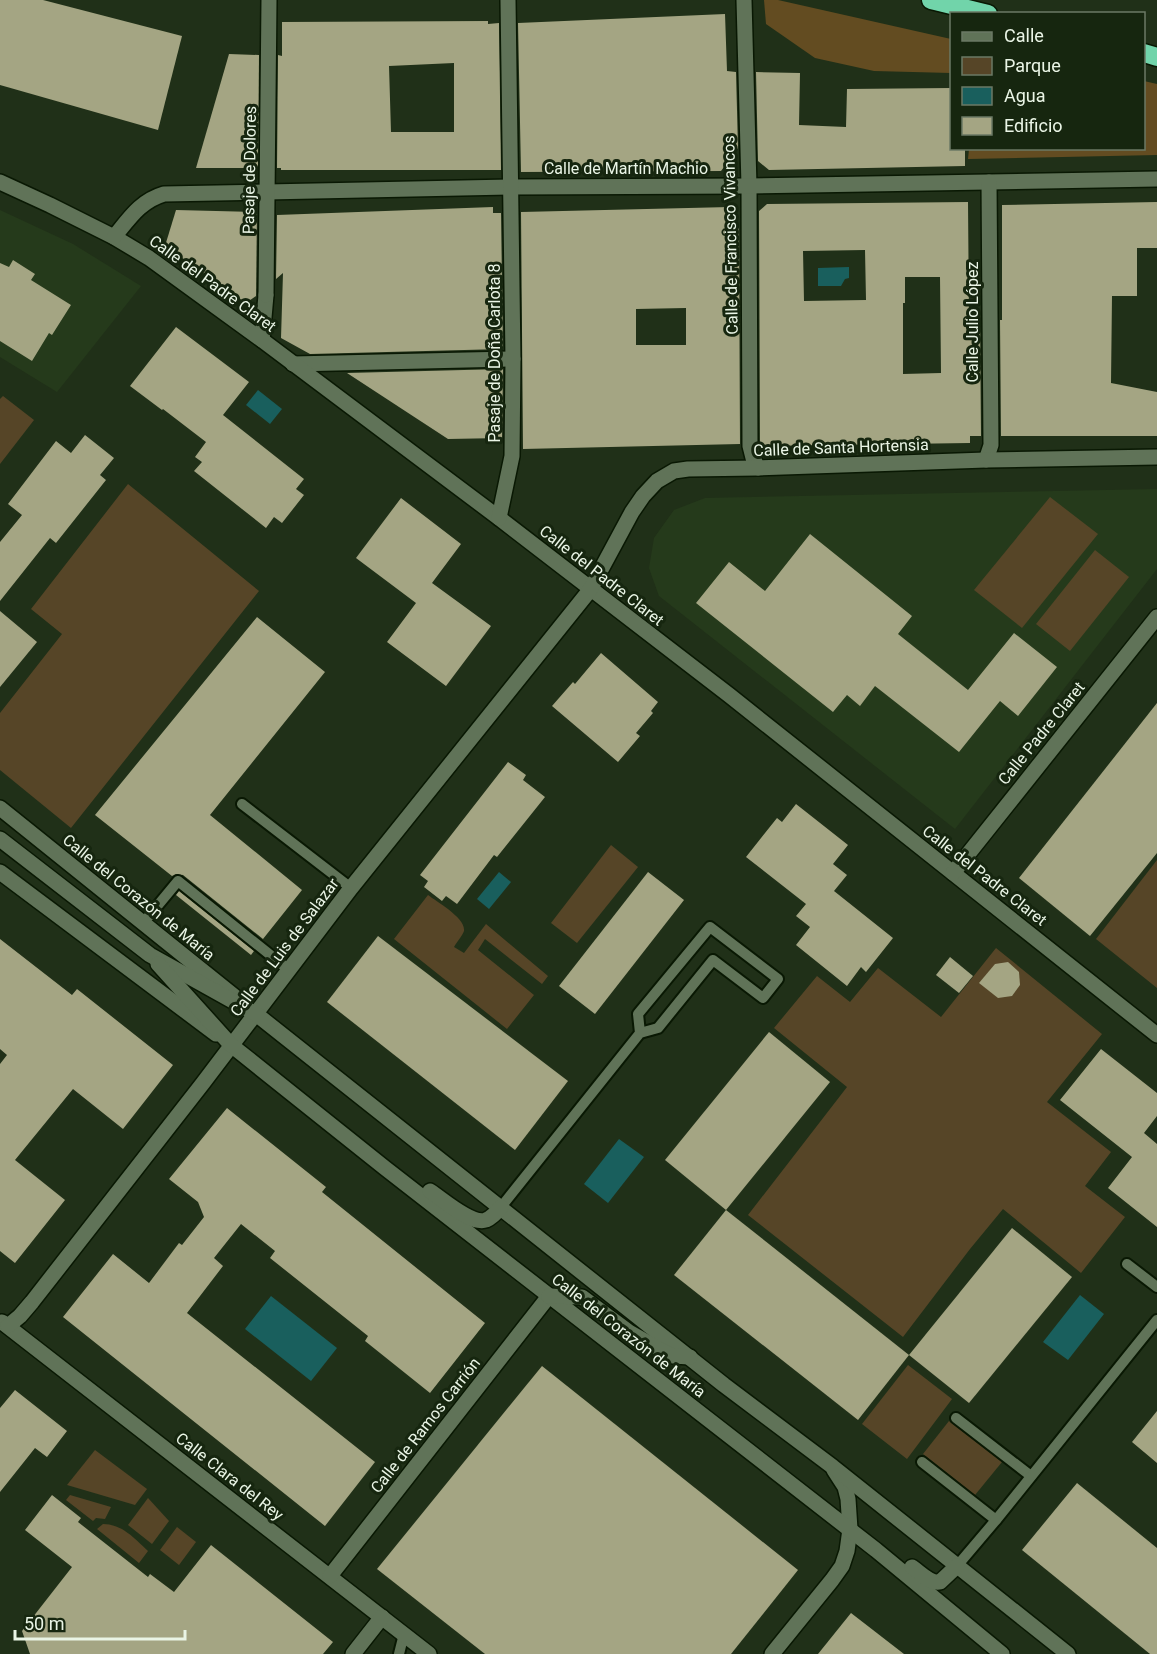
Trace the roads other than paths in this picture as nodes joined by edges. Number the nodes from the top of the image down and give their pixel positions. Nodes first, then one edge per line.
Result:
1 (269, 0) edge
2 (508, 0) edge
3 (744, 0) edge
4 (931, 0) edge
5 (980, 12) edge
6 (1157, 178) edge
7 (0, 182) edge
8 (989, 182) junction
9 (749, 186) junction
10 (511, 187) junction
11 (266, 192) junction
12 (114, 237) junction
13 (262, 340) junction
14 (513, 359) junction
15 (293, 364) junction
16 (1157, 457) edge
17 (986, 460) junction
18 (758, 468) junction
19 (499, 518) junction
20 (590, 590) junction
21 (1157, 617) edge
22 (242, 804) dead end
23 (0, 808) edge
24 (0, 839) edge
25 (0, 872) edge
26 (953, 873) junction
27 (351, 888) junction
28 (144, 922) junction
29 (150, 955) junction
30 (289, 970) junction
31 (256, 1014) junction
32 (640, 1032) junction
33 (1157, 1035) edge
34 (231, 1046) junction
35 (385, 1168) junction
36 (501, 1207) junction
37 (1127, 1264) dead end
38 (1157, 1287) edge
39 (549, 1296) junction
40 (1157, 1320) edge
41 (4, 1323) edge
42 (690, 1357) junction
43 (956, 1418) dead end
44 (922, 1462) dead end
45 (833, 1467) junction
46 (1031, 1476) junction
47 (996, 1520) junction
48 (850, 1529) junction
49 (876, 1550) junction
50 (957, 1566) junction
51 (330, 1576) junction
52 (382, 1617) junction
53 (404, 1634) junction
54 (352, 1654) edge
55 (399, 1654) edge
56 (429, 1654) edge
57 (772, 1654) edge
58 (1002, 1654) edge
59 (1068, 1654) edge

1 - 11 street, Pasaje de Dolores
2 - 10 street, Pasaje de Doña Carlota 8
3 - 9 street, Calle de Francisco Vivancos
4 - 5 highway
6 - 8 street, Calle de Martín Machio
7 - 12 street, Calle del Padre Claret
8 - 9 street, Calle de Martín Machio
8 - 17 street, Calle Julio López
9 - 10 street, Calle de Martín Machio
9 - 18 street, Calle de Francisco Vivancos
10 - 11 street, Calle de Martín Machio
10 - 14 street, Pasaje de Doña Carlota 8
11 - 12 street, Calle de Martín Machio
11 - 13 street, Pasaje de Dolores
12 - 13 street, Calle del Padre Claret
13 - 15 street, Calle del Padre Claret
14 - 15 street
14 - 19 street, Pasaje de Doña Carlota 8
15 - 19 street, Calle del Padre Claret
16 - 17 street, Calle de Santa Hortensia
17 - 18 street, Calle de Santa Hortensia
18 - 20 street, Calle de Santa Hortensia
19 - 20 street, Calle del Padre Claret
20 - 26 street, Calle del Padre Claret
20 - 27 street, Calle de Luis de Salazar
21 - 26 street, Calle Padre Claret
22 - 27 lane
23 - 28 street, Calle del Corazón de María
24 - 29 street, Calle del Corazón de María
25 - 34 street, Calle del Corazón de María
26 - 33 street, Calle del Padre Claret
27 - 30 street, Calle de Luis de Salazar
28 - 30 lane
28 - 31 street, Calle del Corazón de María
29 - 31 street, Calle del Corazón de María
29 - 34 street, Calle del Corazón de María
30 - 31 street, Calle de Luis de Salazar
31 - 34 street, Calle de Luis de Salazar
31 - 36 street, Calle del Corazón de María
32 - 32 lane
32 - 36 lane
34 - 35 street, Calle del Corazón de María
34 - 41 street, Calle de Luis de Salazar
35 - 36 street
35 - 39 street, Calle del Corazón de María
36 - 42 street, Calle del Corazón de María
37 - 38 lane
39 - 42 street
39 - 48 street, Calle del Corazón de María
39 - 51 street, Calle de Ramos Carrión
40 - 46 lane
41 - 51 street, Calle Clara del Rey
42 - 45 street, Calle del Corazón de María
43 - 46 lane
44 - 47 lane
45 - 48 street
45 - 50 street, Calle del Corazón de María
46 - 47 lane
47 - 50 lane
48 - 49 street, Calle del Corazón de María
48 - 57 street
49 - 50 street
49 - 58 street, Calle del Corazón de María
50 - 59 street, Calle del Corazón de María
51 - 52 street, Calle Clara del Rey
52 - 53 street, Calle Clara del Rey
52 - 54 street
53 - 55 lane
53 - 56 street, Calle Clara del Rey

